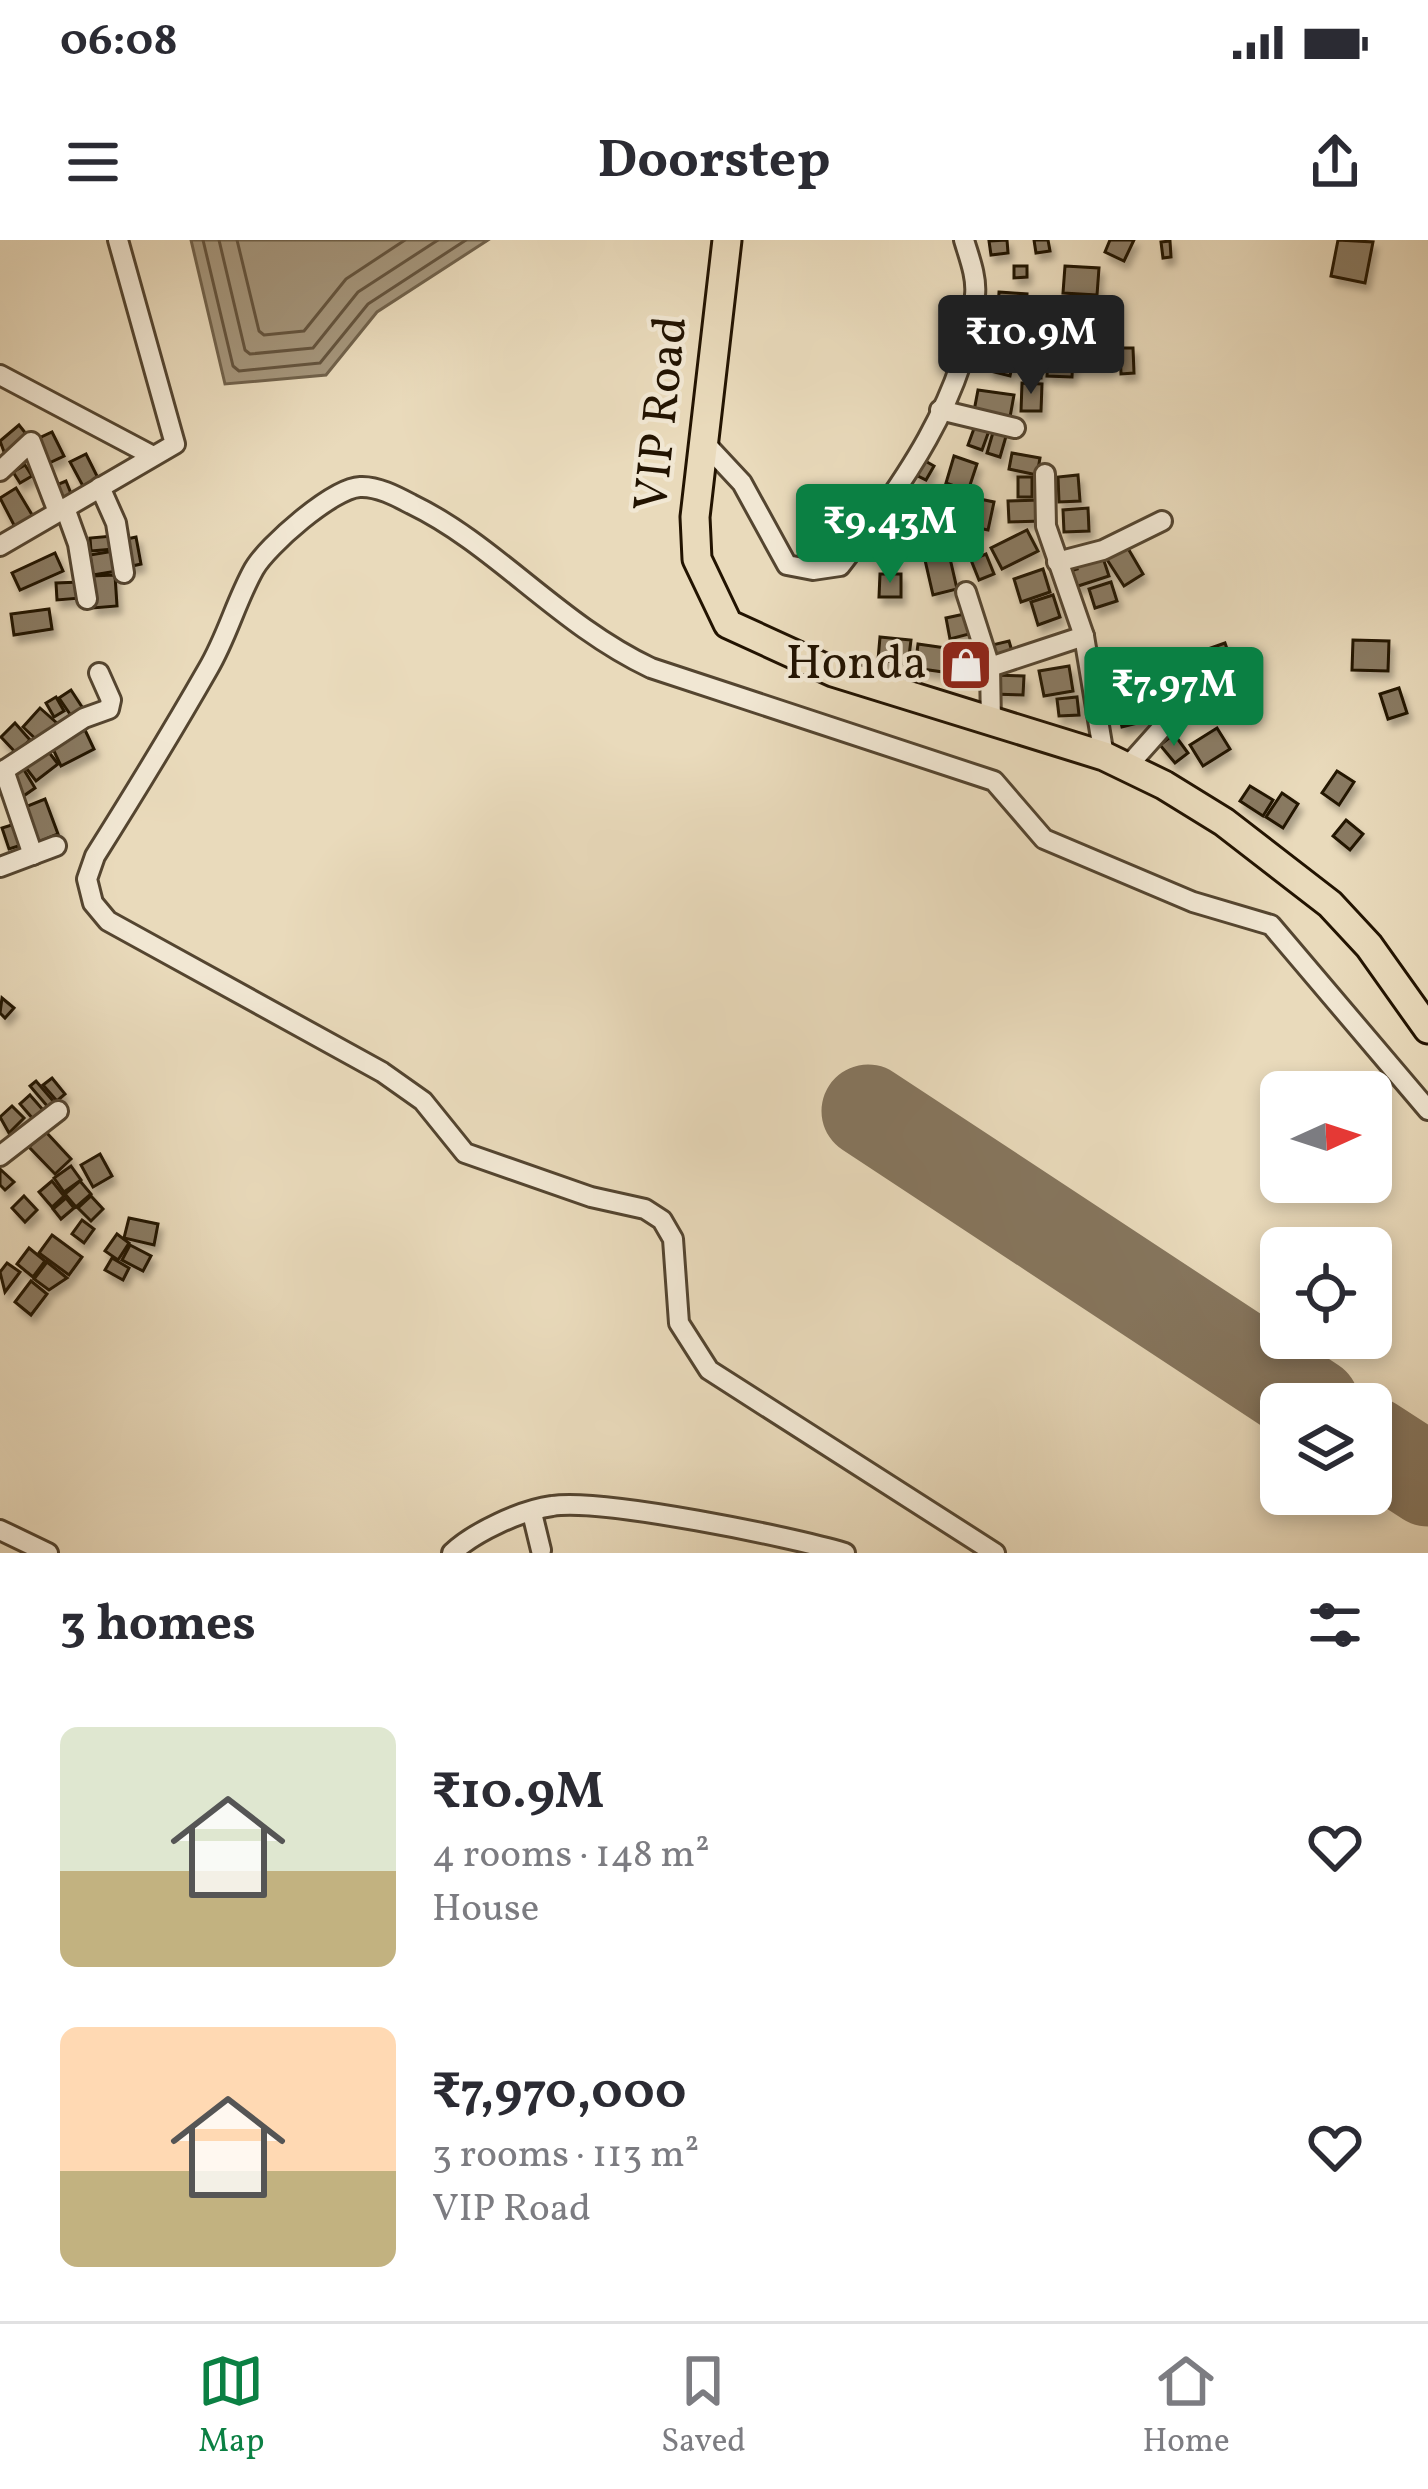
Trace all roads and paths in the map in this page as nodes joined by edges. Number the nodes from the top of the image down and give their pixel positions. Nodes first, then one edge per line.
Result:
1 (118, 240) edge
2 (727, 240) edge
3 (970, 241) edge
4 (0, 375) edge
5 (940, 410) junction
6 (1015, 428) dead end
7 (700, 438) junction
8 (153, 456) junction
9 (0, 472) edge
10 (1045, 474) dead end
11 (100, 487) junction
12 (61, 510) junction
13 (1162, 521) dead end
14 (0, 546) edge
15 (1057, 562) junction
16 (124, 573) dead end
17 (966, 592) dead end
18 (87, 599) dead end
19 (1084, 636) junction
20 (990, 668) junction
21 (99, 674) dead end
22 (1193, 693) dead end
23 (991, 724) junction
24 (1115, 762) junction
25 (2, 772) edge
26 (56, 846) dead end
27 (33, 854) junction
28 (0, 867) edge
29 (1428, 1029) edge
30 (58, 1111) dead end
31 (1428, 1111) edge
32 (0, 1156) edge
33 (532, 1513) junction
34 (0, 1530) edge
35 (815, 1549) edge
36 (544, 1551) edge
37 (48, 1553) edge
38 (452, 1553) edge
39 (845, 1553) edge
40 (995, 1553) edge

1 - 8 street
2 - 7 highway, VIP Road
3 - 5 street
4 - 8 street
5 - 6 street
5 - 7 street
7 - 23 highway, VIP Road
8 - 11 street
9 - 12 street
10 - 15 street
11 - 12 street
11 - 16 street
12 - 14 street
12 - 18 street
13 - 15 street
15 - 19 street
17 - 20 street
19 - 20 street
19 - 24 street
20 - 23 street
21 - 25 street
22 - 24 street
23 - 24 highway, VIP Road
24 - 29 highway, VIP Road
25 - 27 street
26 - 27 street
27 - 28 street
30 - 32 street
31 - 40 street
33 - 35 street
33 - 36 street
33 - 38 street
34 - 37 street
35 - 39 street

